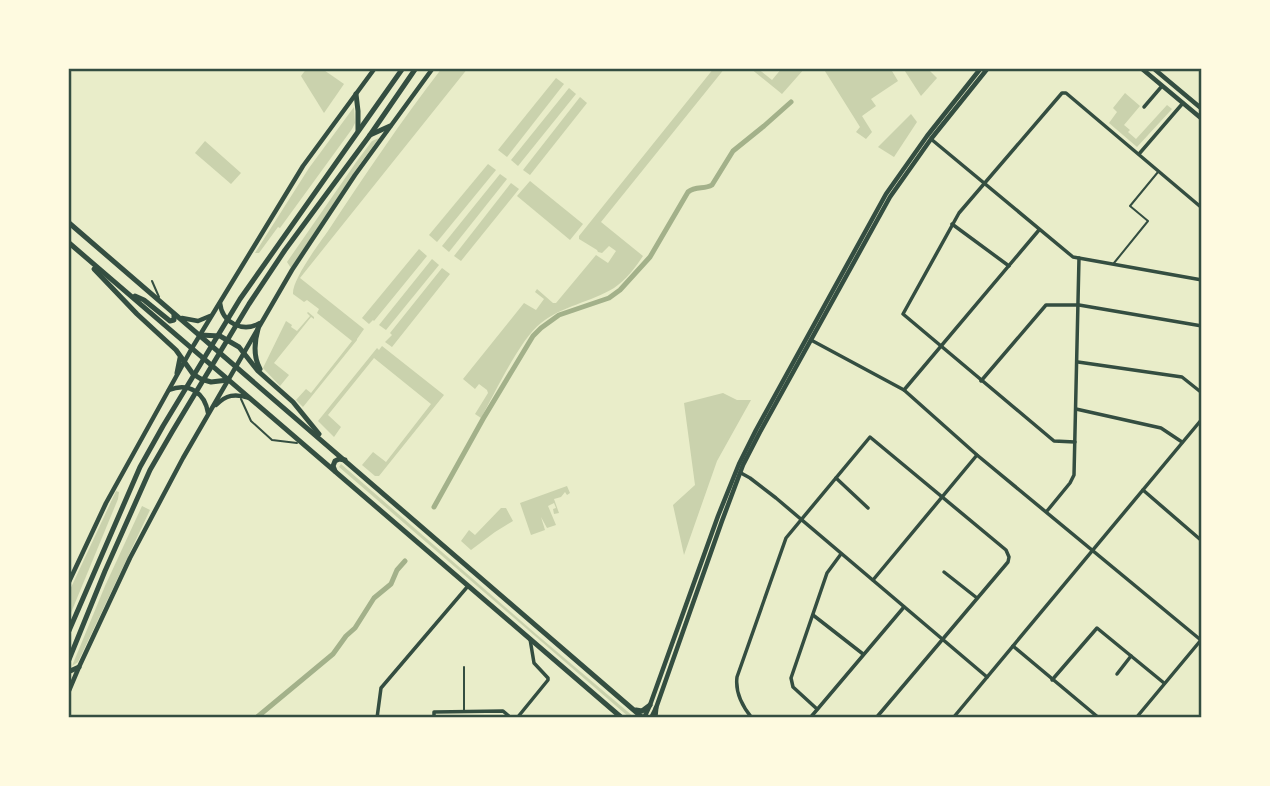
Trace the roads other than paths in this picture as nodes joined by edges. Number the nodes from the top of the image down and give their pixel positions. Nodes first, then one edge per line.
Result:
1 (375, 68) edge
2 (403, 68) edge
3 (416, 68) edge
4 (433, 68) edge
5 (981, 68) edge
6 (988, 68) edge
7 (1142, 68) edge
8 (1153, 68) edge
9 (1167, 80) junction
10 (1162, 86) junction
11 (356, 94) junction
12 (1188, 97) junction
13 (1183, 103) junction
14 (1144, 107) dead end
15 (1202, 109) edge
16 (1202, 119) edge
17 (390, 126) junction
18 (357, 132) junction
19 (370, 135) junction
20 (929, 137) junction
21 (1139, 154) junction
22 (1158, 171) junction
23 (984, 183) junction
24 (1202, 208) edge
25 (68, 222) edge
26 (952, 224) junction
27 (1039, 230) junction
28 (70, 243) edge
29 (1079, 258) junction
30 (1114, 265) junction
31 (1009, 266) junction
32 (1202, 280) edge
33 (152, 281) dead end
34 (126, 292) junction
35 (160, 302) junction
36 (218, 305) junction
37 (1079, 305) junction
38 (172, 312) junction
39 (262, 321) junction
40 (1202, 326) edge
41 (258, 329) junction
42 (200, 335) junction
43 (809, 339) junction
44 (192, 348) junction
45 (941, 348) junction
46 (244, 352) junction
47 (179, 355) junction
48 (184, 362) junction
49 (1078, 362) junction
50 (236, 366) junction
51 (177, 373) junction
52 (265, 378) junction
53 (981, 381) junction
54 (231, 382) junction
55 (904, 390) junction
56 (167, 391) junction
57 (1202, 393) edge
58 (239, 395) junction
59 (252, 400) junction
60 (1076, 409) junction
61 (208, 414) junction
62 (1202, 419) edge
63 (1075, 442) junction
64 (1182, 442) junction
65 (302, 444) junction
66 (330, 447) junction
67 (977, 455) junction
68 (345, 460) junction
69 (335, 471) junction
70 (738, 472) junction
71 (836, 478) junction
72 (1143, 490) junction
73 (943, 496) junction
74 (868, 508) dead end
75 (1047, 511) junction
76 (800, 520) junction
77 (1202, 541) edge
78 (1093, 551) junction
79 (841, 554) junction
80 (944, 572) dead end
81 (873, 580) junction
82 (68, 584) edge
83 (468, 586) junction
84 (977, 598) junction
85 (904, 607) junction
86 (813, 615) junction
87 (68, 633) edge
88 (530, 639) junction
89 (942, 639) junction
90 (1201, 640) edge
91 (1013, 646) junction
92 (863, 654) junction
93 (1131, 656) junction
94 (68, 662) edge
95 (79, 667) junction
96 (464, 667) dead end
97 (68, 672) edge
98 (1117, 674) dead end
99 (987, 677) junction
100 (1052, 680) junction
101 (1164, 683) junction
102 (68, 693) edge
103 (653, 706) junction
104 (633, 709) junction
105 (817, 709) junction
106 (464, 711) junction
107 (377, 718) edge
108 (434, 718) edge
109 (511, 718) edge
110 (517, 718) edge
111 (622, 718) edge
112 (644, 718) edge
113 (653, 718) edge
114 (752, 718) edge
115 (810, 718) edge
116 (876, 718) edge
117 (953, 718) edge
118 (1098, 718) edge
119 (1136, 718) edge

1 - 11 street
2 - 18 main road
3 - 19 main road
4 - 17 street
5 - 20 street
6 - 20 street
7 - 10 street
8 - 9 street
9 - 10 street
9 - 12 street
10 - 13 street
10 - 14 street
11 - 18 main road
11 - 36 street
12 - 13 street
12 - 15 street
13 - 16 street
13 - 21 street
17 - 19 main road
17 - 39 street
18 - 87 main road
19 - 94 main road
20 - 23 street
20 - 43 street
21 - 22 street
21 - 23 street
22 - 24 street
22 - 30 lane
23 - 26 street
23 - 27 street
25 - 35 main road
26 - 31 street
26 - 45 street
27 - 29 street
27 - 31 street
28 - 34 main road
28 - 47 main road
29 - 30 street
29 - 37 street
30 - 32 street
31 - 45 street
33 - 35 lane
34 - 38 main road
34 - 44 main road
35 - 38 main road
36 - 38 street
36 - 39 street
36 - 42 street
37 - 40 street
37 - 49 street
37 - 53 street
38 - 42 main road
39 - 41 street
41 - 46 street
41 - 52 main road
42 - 44 street
42 - 46 main road
42 - 50 main road
43 - 55 street
43 - 70 street
44 - 48 street
44 - 54 main road
45 - 53 street
45 - 55 street
46 - 50 street
46 - 52 main road
47 - 48 main road
47 - 51 main road
48 - 51 street
48 - 54 main road
49 - 57 street
49 - 60 street
50 - 54 street
50 - 66 main road
51 - 56 street
52 - 66 main road
53 - 63 street
54 - 58 lane
54 - 59 main road
54 - 61 street
55 - 67 street
56 - 61 street
56 - 82 street
58 - 59 street
58 - 61 street
58 - 65 lane
59 - 65 main road
60 - 63 street
60 - 64 street
61 - 95 street
62 - 64 street
63 - 75 street
64 - 72 street
65 - 69 main road
66 - 68 main road
67 - 73 street
67 - 75 street
68 - 69 main road
68 - 104 main road
69 - 83 main road
70 - 76 street
70 - 103 street
71 - 73 street
71 - 74 street
71 - 76 street
72 - 77 street
72 - 78 street
73 - 81 street
73 - 84 street
75 - 78 street
76 - 79 street
76 - 114 street
78 - 90 street
78 - 91 street
79 - 81 street
79 - 86 street
80 - 84 street
81 - 85 street
83 - 88 main road
83 - 107 street
84 - 89 street
85 - 89 street
85 - 92 street
86 - 92 street
86 - 105 street
88 - 110 street
88 - 111 main road
89 - 99 street
89 - 116 street
90 - 101 street
91 - 99 street
91 - 100 street
92 - 105 street
93 - 98 street
93 - 100 street
93 - 101 street
95 - 97 main road
95 - 102 street
96 - 106 lane
99 - 117 street
100 - 118 street
101 - 119 street
103 - 104 main road
103 - 112 street
103 - 113 main road
104 - 112 main road
105 - 115 street
106 - 108 street
106 - 109 street

